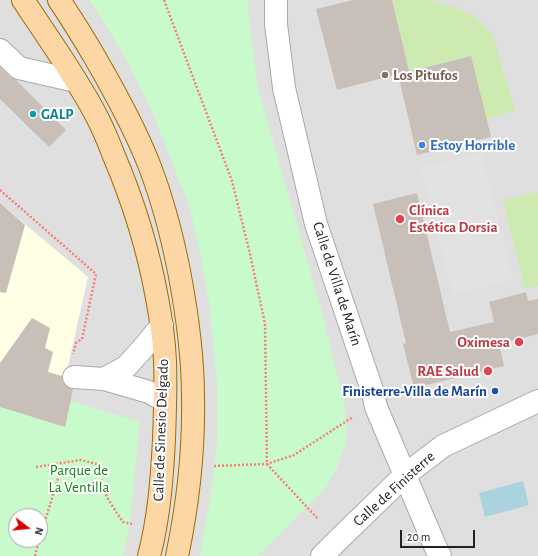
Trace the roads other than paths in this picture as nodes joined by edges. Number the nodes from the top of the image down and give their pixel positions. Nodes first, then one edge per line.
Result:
1 (23, 0) edge
2 (59, 0) edge
3 (276, 0) edge
4 (0, 50) edge
5 (76, 81) junction
6 (162, 325) junction
7 (73, 368) road end
8 (104, 379) junction
9 (165, 401) junction
10 (538, 401) edge
11 (405, 476) junction
12 (149, 556) edge
13 (177, 556) edge
14 (322, 556) edge
15 (440, 556) edge

1 - 5 main road, Calle de Sinesio Delgado
2 - 13 main road, Calle de Sinesio Delgado
3 - 11 street, Calle de Villa de Marín
4 - 5 street
5 - 6 main road, Calle de Sinesio Delgado
6 - 8 street
6 - 9 main road, Calle de Sinesio Delgado
7 - 8 street
8 - 9 street
9 - 12 main road, Calle de Sinesio Delgado
10 - 11 street, Calle de Finisterre
11 - 14 street, Calle de Finisterre
11 - 15 street, Calle de Villa de Marín

